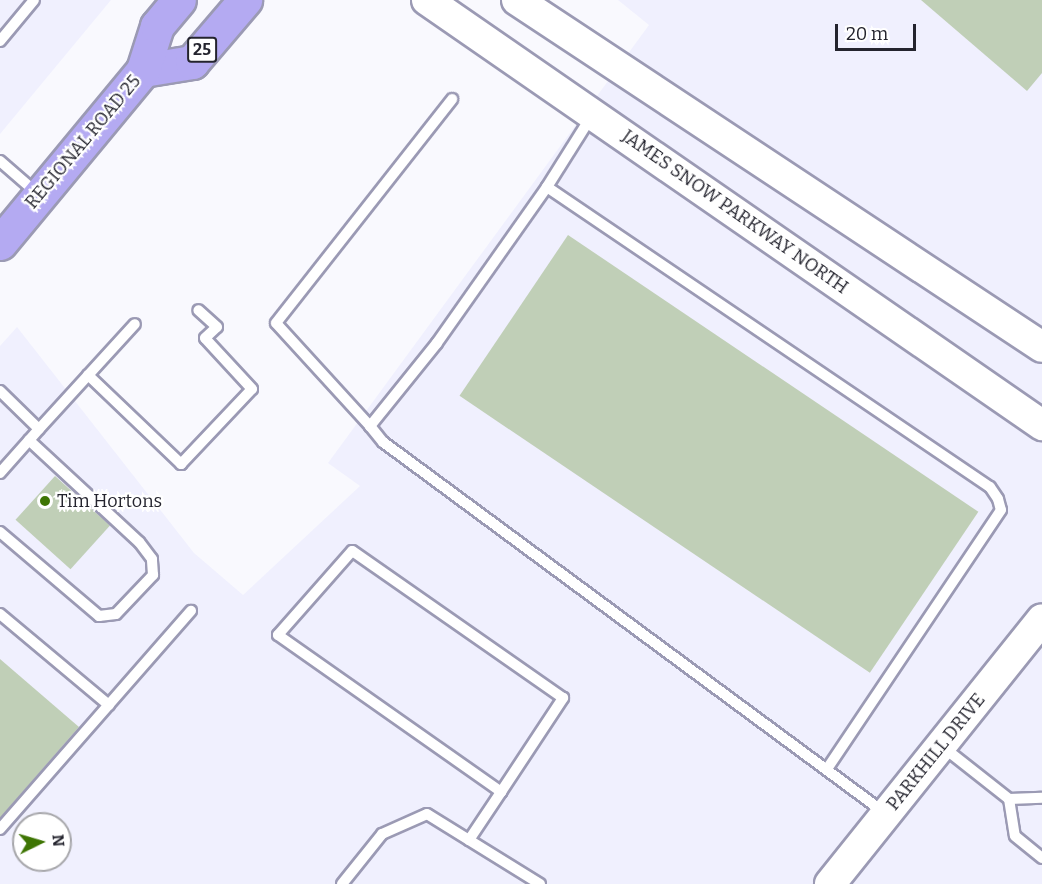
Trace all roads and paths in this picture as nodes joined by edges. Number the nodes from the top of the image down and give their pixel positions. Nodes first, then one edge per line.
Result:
1 (34, 0) edge
2 (179, 0) edge
3 (245, 0) edge
4 (427, 0) edge
5 (517, 0) edge
6 (0, 41) edge
7 (143, 70) junction
8 (452, 99) dead end
9 (593, 114) junction
10 (0, 160) edge
11 (547, 187) junction
12 (38, 194) junction
13 (0, 243) edge
14 (198, 310) dead end
15 (135, 324) dead end
16 (1042, 347) edge
17 (88, 375) junction
18 (0, 391) edge
19 (1042, 425) edge
20 (370, 426) junction
21 (39, 429) junction
22 (29, 440) junction
23 (0, 472) edge
24 (0, 532) edge
25 (191, 611) dead end
26 (0, 614) edge
27 (1042, 620) edge
28 (109, 705) junction
29 (941, 745) junction
30 (827, 769) junction
31 (501, 792) junction
32 (1042, 798) edge
33 (1009, 799) junction
34 (886, 814) junction
35 (0, 830) edge
36 (469, 840) junction
37 (1042, 858) edge
38 (342, 884) edge
39 (540, 884) edge
40 (830, 884) edge

1 - 6 lane
2 - 7 main road, REGIONAL ROAD 25
3 - 7 main road, REGIONAL ROAD 25 / 25
4 - 9 main road, JAMES SNOW PARKWAY NORTH
5 - 16 main road
7 - 12 main road, REGIONAL ROAD 25
8 - 20 lane
9 - 11 lane
9 - 19 main road, JAMES SNOW PARKWAY NORTH
10 - 12 lane
11 - 20 lane
11 - 30 lane
12 - 13 main road, REGIONAL ROAD 25
14 - 17 lane
15 - 17 lane
17 - 21 lane
18 - 21 lane
20 - 30 lane
21 - 22 lane
22 - 23 lane
22 - 24 lane
25 - 28 lane
26 - 28 lane
27 - 29 main road, PARKHILL DRIVE
28 - 35 lane
29 - 33 lane
29 - 34 main road, PARKHILL DRIVE
30 - 34 lane
31 - 31 lane
31 - 36 lane
32 - 33 lane
33 - 37 lane
34 - 40 main road, PARKHILL DRIVE
36 - 38 lane
36 - 39 lane

